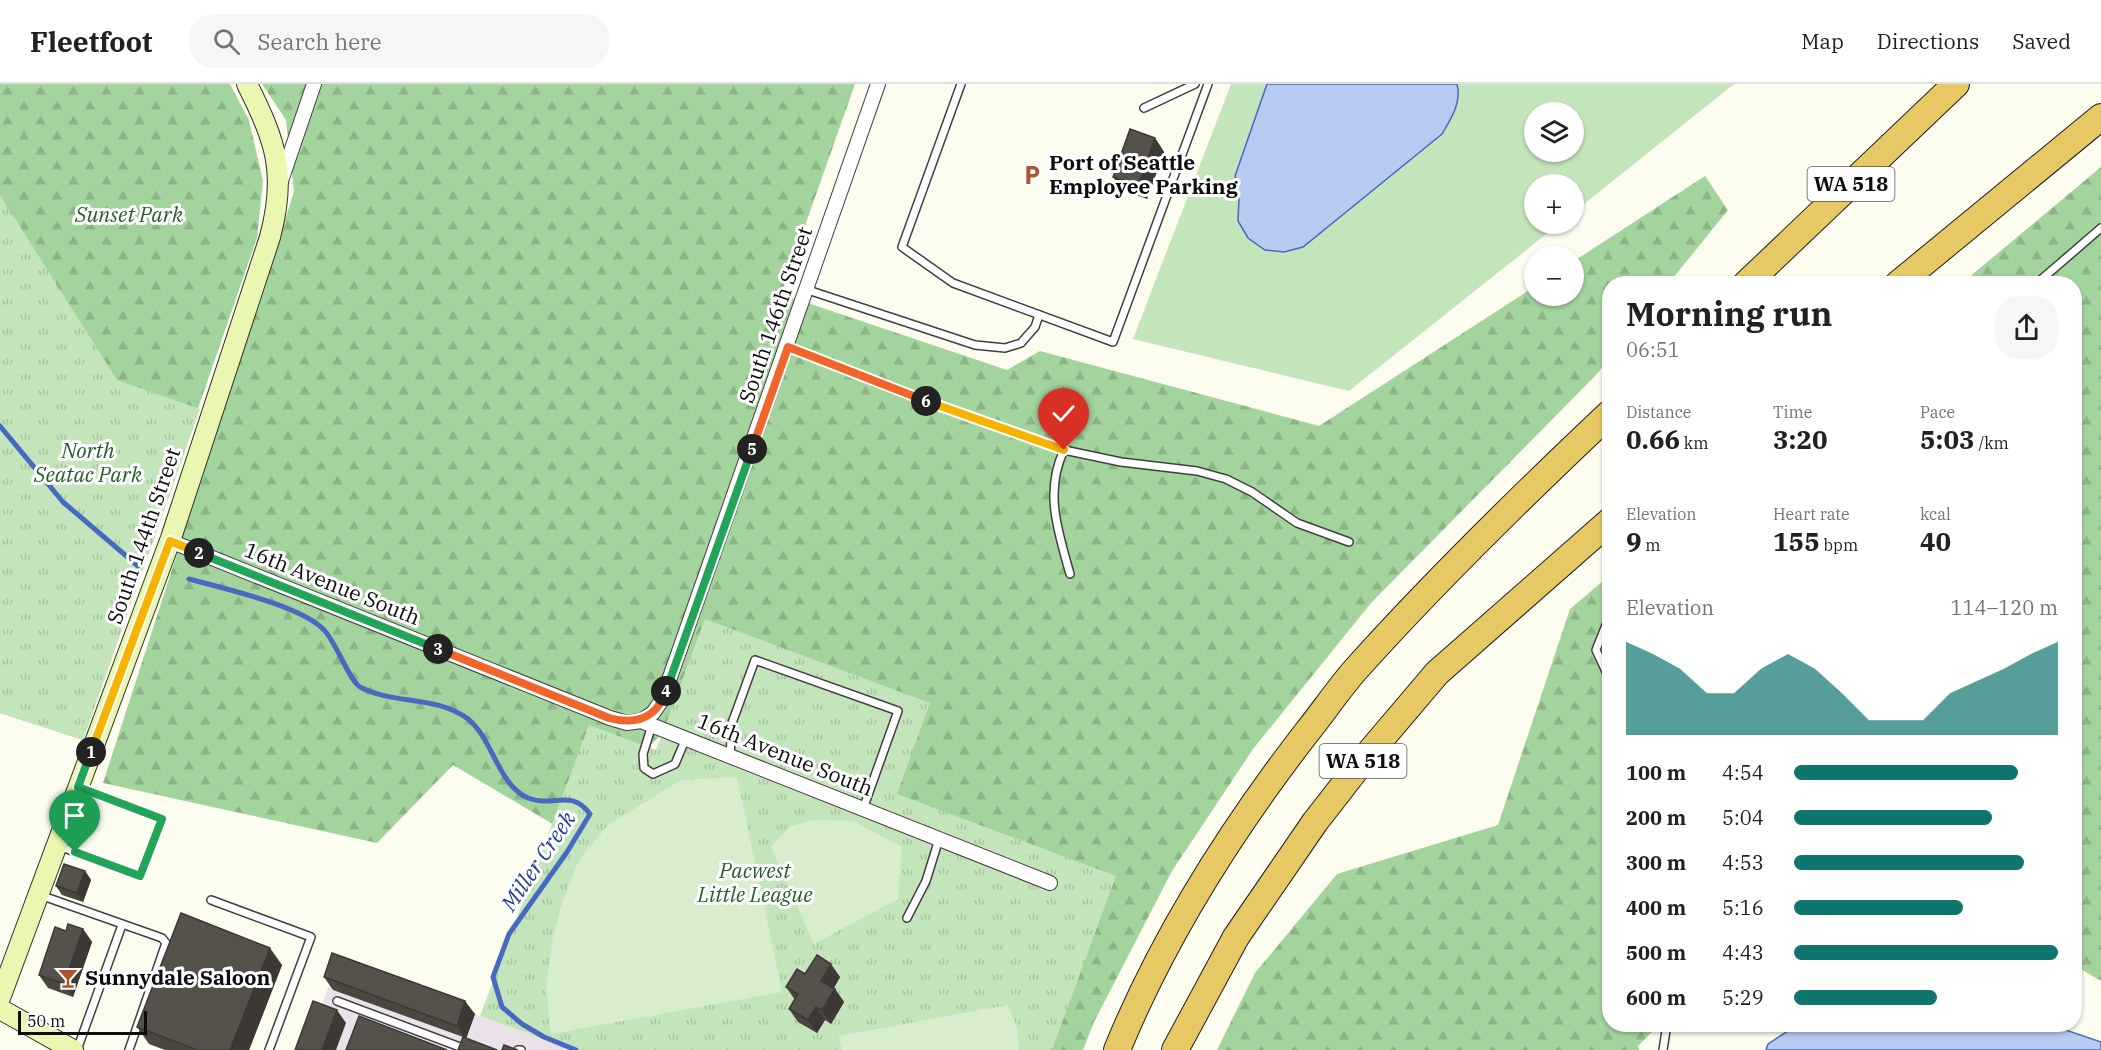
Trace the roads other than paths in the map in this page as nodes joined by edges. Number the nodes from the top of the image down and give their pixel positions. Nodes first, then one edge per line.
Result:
1 (247, 84) edge
2 (314, 84) edge
3 (878, 84) edge
4 (961, 84) edge
5 (1195, 84) edge
6 (1208, 84) edge
7 (1956, 84) edge
8 (1144, 108) dead end
9 (2101, 117) edge
10 (280, 183) junction
11 (2101, 228) edge
12 (1754, 276) edge
13 (1908, 276) edge
14 (2045, 276) edge
15 (808, 290) junction
16 (1039, 315) junction
17 (788, 347) junction
18 (1602, 421) edge
19 (1064, 450) junction
20 (1602, 528) edge
21 (170, 541) junction
22 (1349, 542) dead end
23 (1070, 574) dead end
24 (1602, 635) edge
25 (1602, 663) edge
26 (646, 723) junction
27 (686, 738) junction
28 (730, 756) junction
29 (78, 787) junction
30 (863, 809) junction
31 (939, 839) junction
32 (57, 845) junction
33 (1050, 882) dead end
34 (39, 895) junction
35 (211, 900) dead end
36 (907, 918) dead end
37 (122, 925) junction
38 (0, 998) edge
39 (337, 1001) dead end
40 (0, 1009) edge
41 (364, 1011) junction
42 (360, 1021) edge
43 (1665, 1032) edge
44 (75, 1050) edge
45 (129, 1050) edge
46 (268, 1050) edge
47 (468, 1050) edge
48 (1117, 1050) edge
49 (1175, 1050) edge
50 (1662, 1050) edge

1 - 10 street
2 - 10 street, South 144th Street
3 - 15 street, South 146th Street
4 - 16 lane
5 - 8 lane
6 - 16 lane
7 - 12 highway, WA 518
9 - 13 highway
10 - 21 street, South 144th Street
11 - 14 lane
15 - 16 lane
15 - 17 street, South 146th Street
17 - 19 lane
17 - 26 street, South 146th Street
18 - 48 highway, WA 518
19 - 22 lane
19 - 23 lane
20 - 49 highway, WA 518
21 - 26 street, 16th Avenue South
21 - 29 street, South 144th Street
24 - 25 lane
26 - 27 street, 16th Avenue South
26 - 27 lane
27 - 28 street, 16th Avenue South
28 - 30 street, 16th Avenue South
28 - 30 lane
29 - 32 street, South 144th Street
29 - 32 lane
30 - 31 street, 16th Avenue South
31 - 33 street, 16th Avenue South
31 - 36 lane
32 - 34 street, South 144th Street
34 - 37 lane
34 - 38 street, South 144th Street
35 - 46 lane
37 - 44 lane
37 - 45 lane
39 - 41 lane
40 - 44 street
41 - 42 lane
41 - 47 lane
43 - 50 lane

